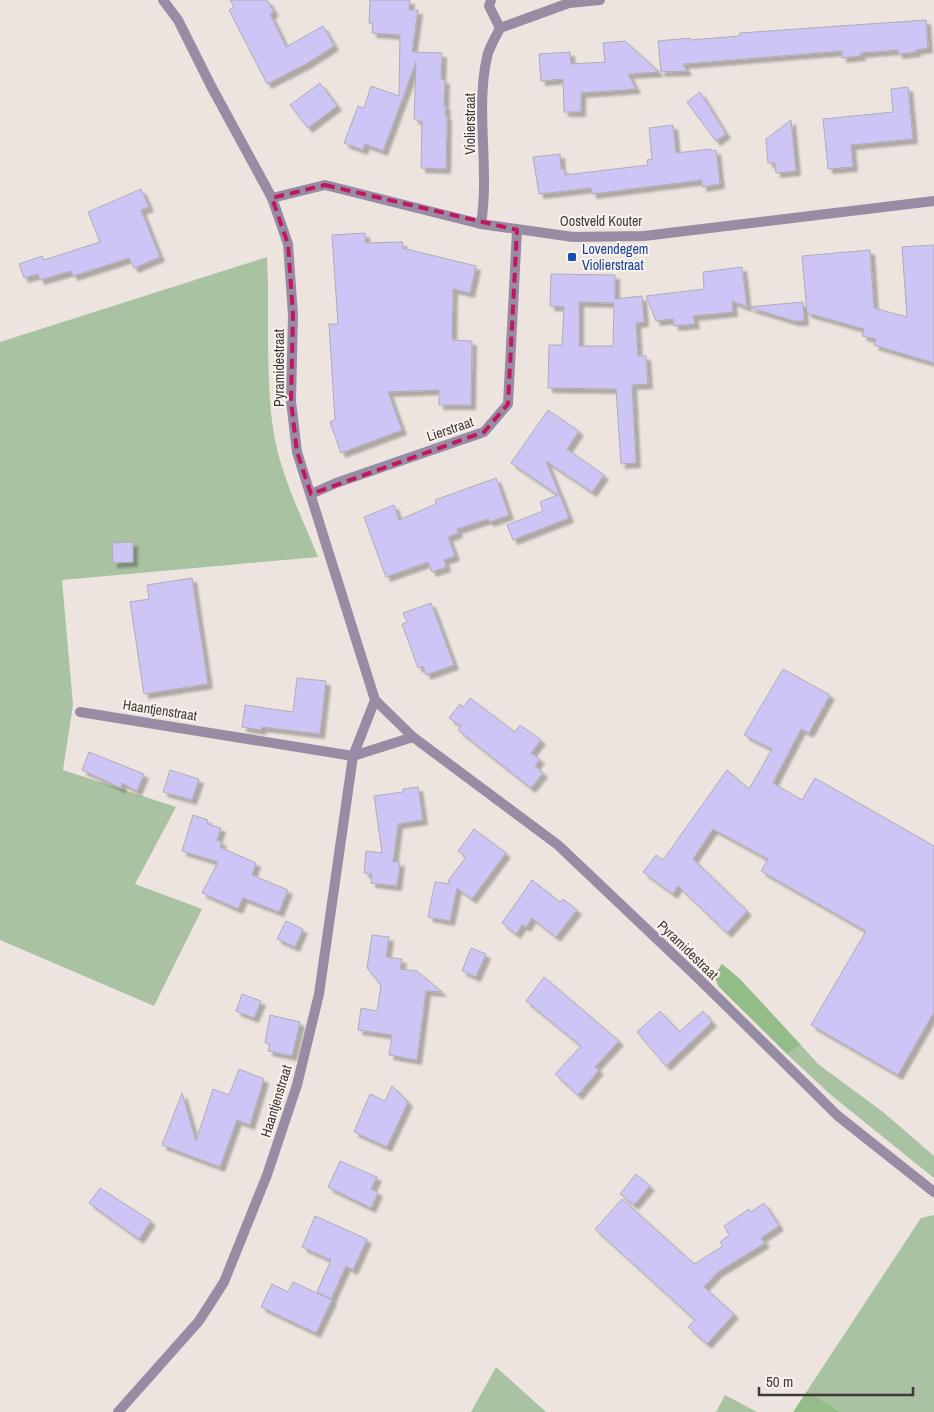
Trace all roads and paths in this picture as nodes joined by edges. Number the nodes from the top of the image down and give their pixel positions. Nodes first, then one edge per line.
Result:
1 (164, 0) edge
2 (491, 0) edge
3 (600, 0) edge
4 (569, 1) edge
5 (500, 28) junction
6 (272, 198) junction
7 (934, 201) edge
8 (480, 224) junction
9 (517, 230) junction
10 (311, 494) junction
11 (375, 700) junction
12 (80, 712) dead end
13 (413, 737) junction
14 (353, 756) junction
15 (934, 1192) edge
16 (118, 1412) edge

1 - 6 street, Pyramidestraat
2 - 5 street
3 - 4 street
4 - 5 street
5 - 8 street, Violierstraat
6 - 8 street, Oostveld Kouter
6 - 10 street, Pyramidestraat
7 - 9 street, Oostveld Kouter
8 - 9 street, Oostveld Kouter
9 - 10 street, Lierstraat
10 - 11 street, Pyramidestraat
11 - 13 street, Pyramidestraat
11 - 14 street, Haantjenstraat
12 - 14 street, Haantjenstraat
13 - 14 street
13 - 15 street, Pyramidestraat
14 - 16 street, Haantjenstraat

